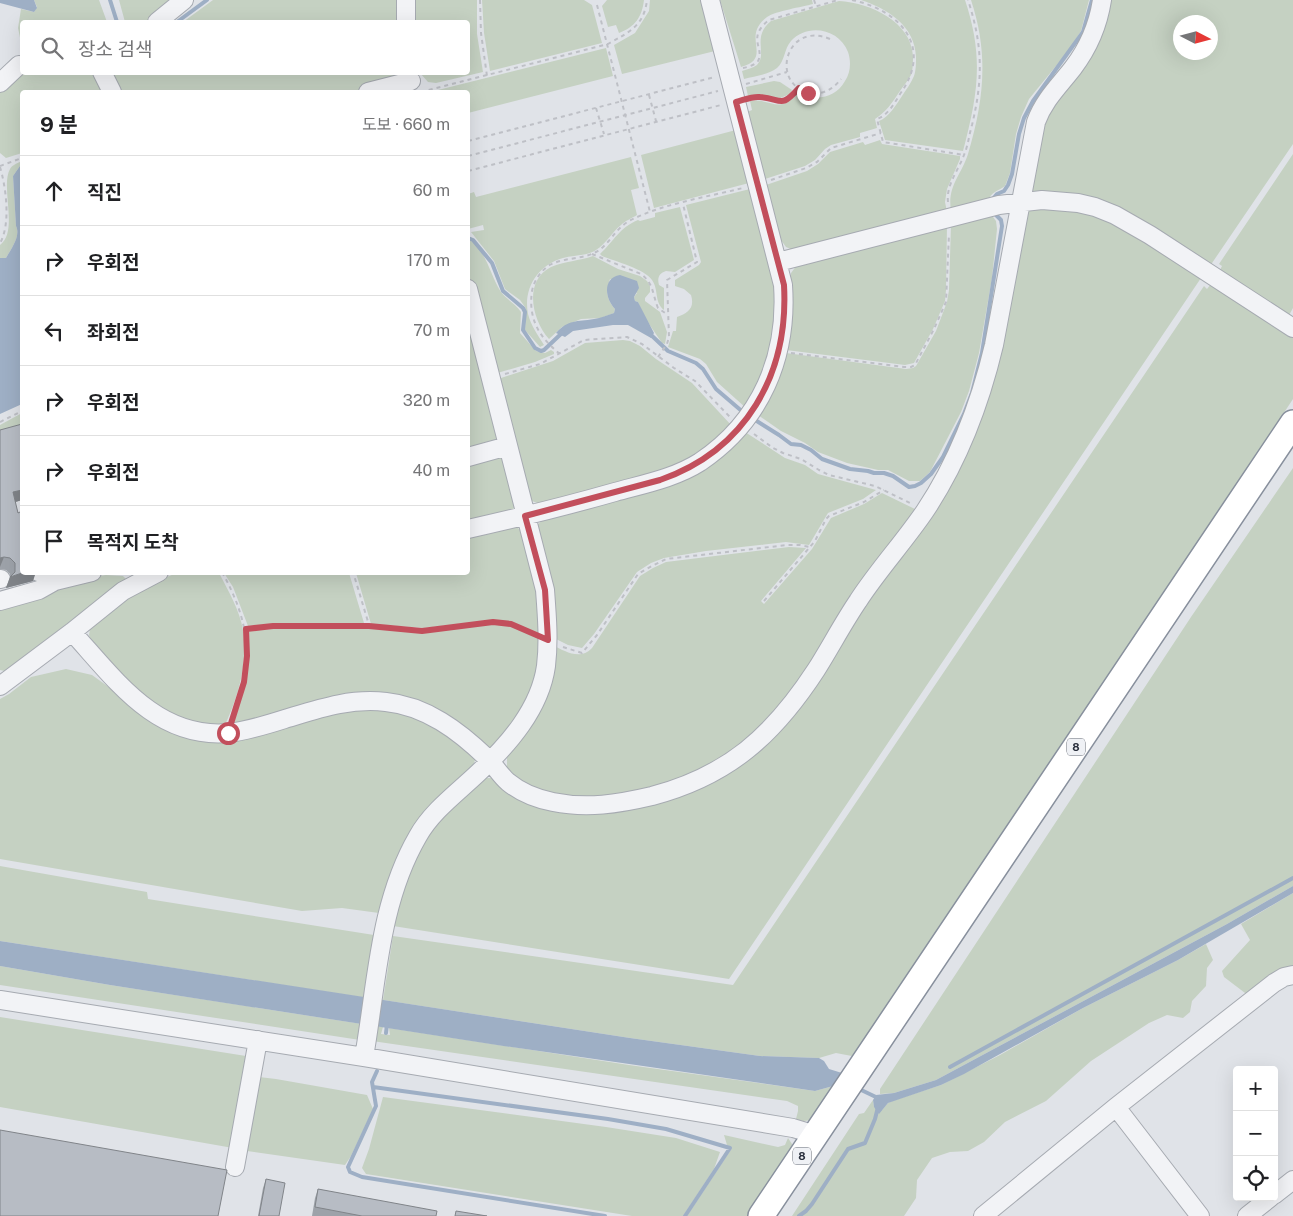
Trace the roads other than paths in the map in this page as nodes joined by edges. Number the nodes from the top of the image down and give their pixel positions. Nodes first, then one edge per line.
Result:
1 (184, 0) edge
2 (406, 0) edge
3 (710, 0) edge
4 (1102, 0) edge
5 (159, 20) edge
6 (406, 20) edge
7 (0, 63) edge
8 (20, 65) edge
9 (20, 66) edge
10 (104, 75) edge
11 (0, 83) edge
12 (414, 85) edge
13 (111, 90) edge
14 (381, 90) edge
15 (1020, 201) junction
16 (778, 262) junction
17 (470, 298) edge
18 (1293, 328) edge
19 (1293, 424) edge
20 (508, 446) junction
21 (1293, 448) edge
22 (470, 456) edge
23 (525, 516) junction
24 (470, 530) edge
25 (48, 575) edge
26 (79, 575) edge
27 (146, 575) edge
28 (61, 579) junction
29 (0, 601) edge
30 (72, 632) junction
31 (1, 684) edge
32 (490, 761) junction
33 (1293, 975) edge
34 (0, 1000) edge
35 (258, 1040) junction
36 (365, 1049) junction
37 (866, 1073) junction
38 (848, 1100) junction
39 (1116, 1107) junction
40 (816, 1135) junction
41 (236, 1167) dead end
42 (1293, 1180) edge
43 (1278, 1192) edge
44 (1266, 1201) edge
45 (761, 1216) edge
46 (779, 1216) edge
47 (983, 1216) edge
48 (1200, 1216) edge
49 (1247, 1216) edge

1 - 5 street
2 - 6 street
3 - 16 street
4 - 15 street
7 - 8 street
9 - 11 street
10 - 13 street
12 - 14 street
15 - 16 street
15 - 18 street
15 - 32 street
16 - 23 street
17 - 20 street
19 - 37 highway, 8
20 - 22 street
20 - 23 street
21 - 37 highway, 8
23 - 24 street
23 - 32 street
25 - 28 street
26 - 28 street
27 - 30 street
28 - 29 street
30 - 31 street
30 - 32 street
32 - 36 street
33 - 39 street
34 - 35 street
35 - 36 street
35 - 41 street
36 - 40 street
37 - 38 highway, 8
38 - 40 highway, 8
38 - 46 highway, 8
39 - 47 street
39 - 48 street
40 - 45 highway, 8
42 - 43 street
44 - 49 street

